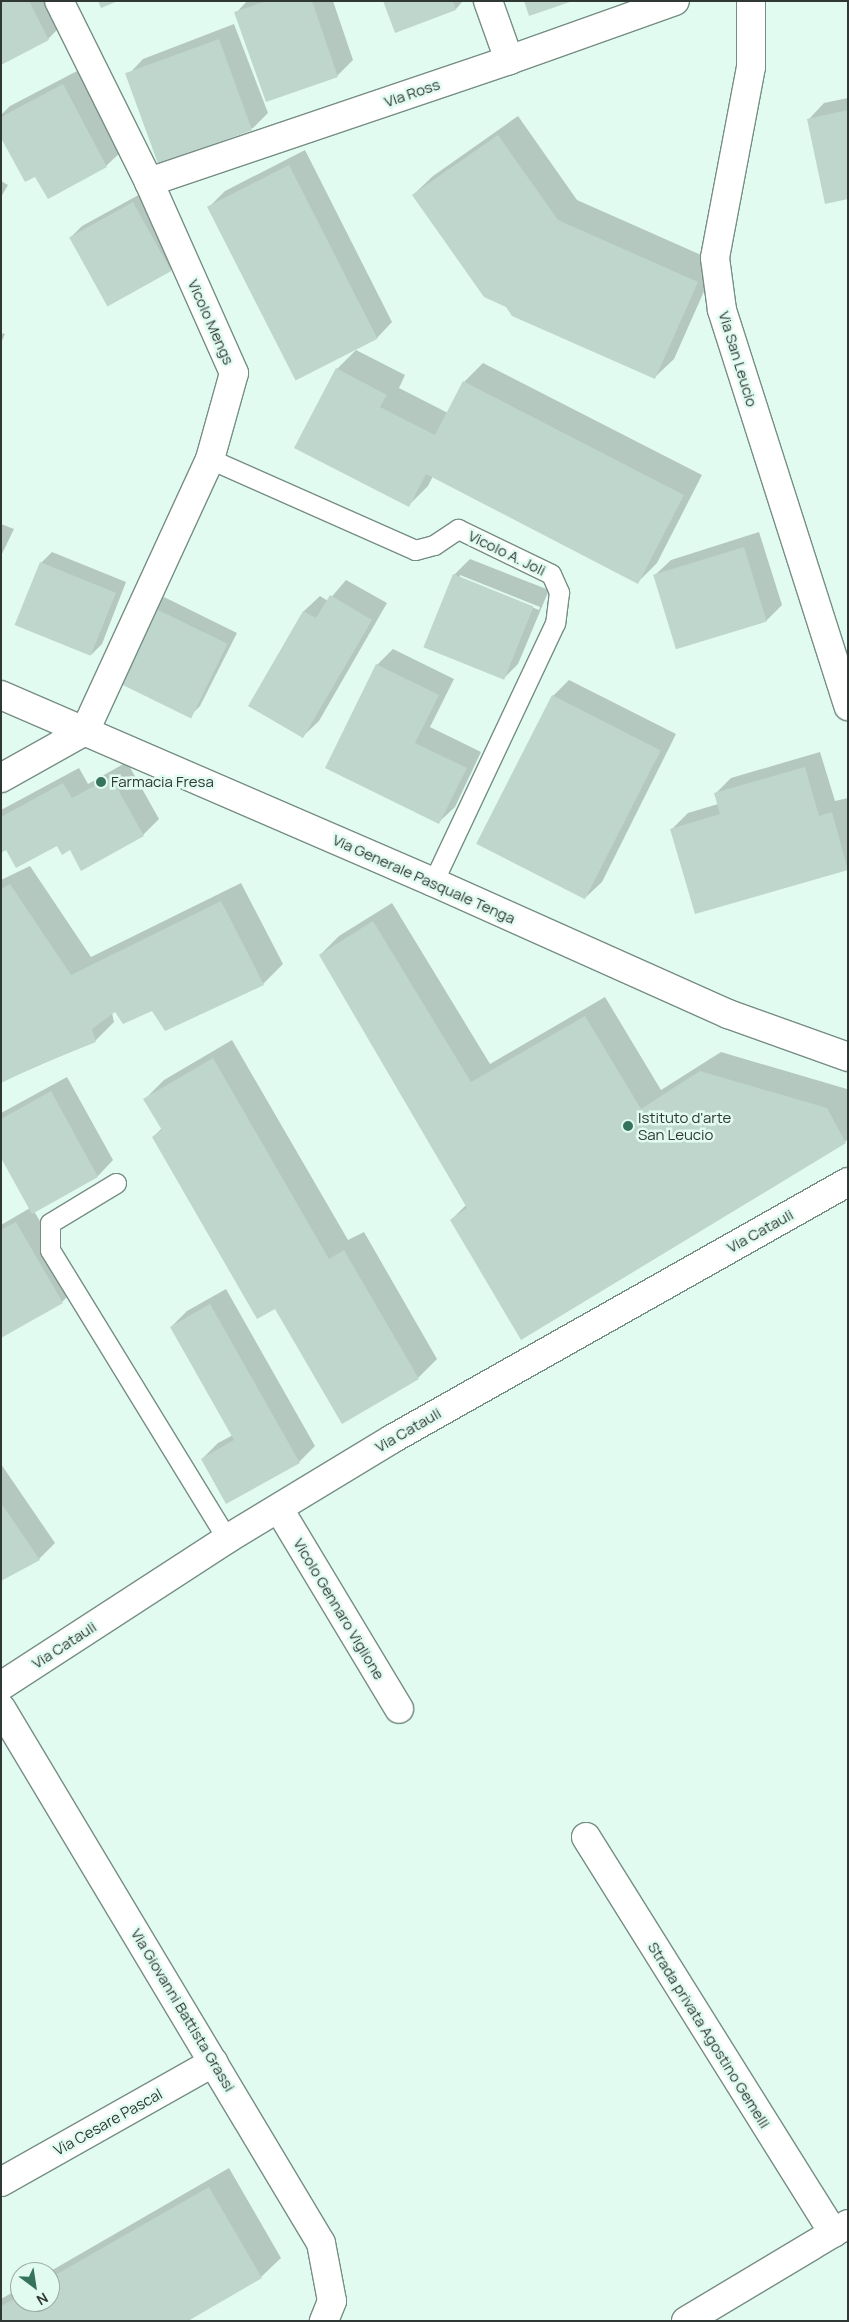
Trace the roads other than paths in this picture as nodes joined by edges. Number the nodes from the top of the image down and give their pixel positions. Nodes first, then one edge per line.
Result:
1 (59, 1) edge
2 (488, 1) edge
3 (675, 1) edge
4 (752, 1) edge
5 (509, 60) junction
6 (149, 182) junction
7 (210, 459) junction
8 (1, 695) edge
9 (848, 706) edge
10 (85, 731) junction
11 (1, 778) edge
12 (432, 882) junction
13 (848, 1057) edge
14 (848, 1176) edge
15 (116, 1183) dead end
16 (837, 1188) edge
17 (279, 1509) junction
18 (227, 1539) junction
19 (1, 1686) edge
20 (1, 1708) edge
21 (399, 1710) dead end
22 (586, 1837) dead end
23 (214, 2062) junction
24 (1, 2182) edge
25 (840, 2228) edge
26 (324, 2321) edge
27 (686, 2321) edge

1 - 6 street, Vicolo Mengs
2 - 5 street
3 - 5 street, Via Ross
4 - 9 street, Via San Leucio
5 - 6 street, Via Ross
6 - 7 street, Vicolo Mengs
7 - 10 street, Vicolo Mengs
7 - 12 lane, Vicolo A. Joli
8 - 10 street, Via Generale Pasquale Tenga
10 - 11 street
10 - 12 street, Via Generale Pasquale Tenga
12 - 13 street, Via Generale Pasquale Tenga
14 - 16 street, Via Catauli
15 - 18 lane
16 - 17 street, Via Catauli
17 - 18 street, Via Catauli
17 - 21 street, Vicolo Gennaro Viglione
18 - 19 street, Via Catauli
20 - 23 street, Via Giovanni Battista Grassi
22 - 25 street, Strada privata Agostino Gemelli
23 - 24 street, Via Cesare Pascal
23 - 26 street, Via Giovanni Battista Grassi
25 - 27 street

